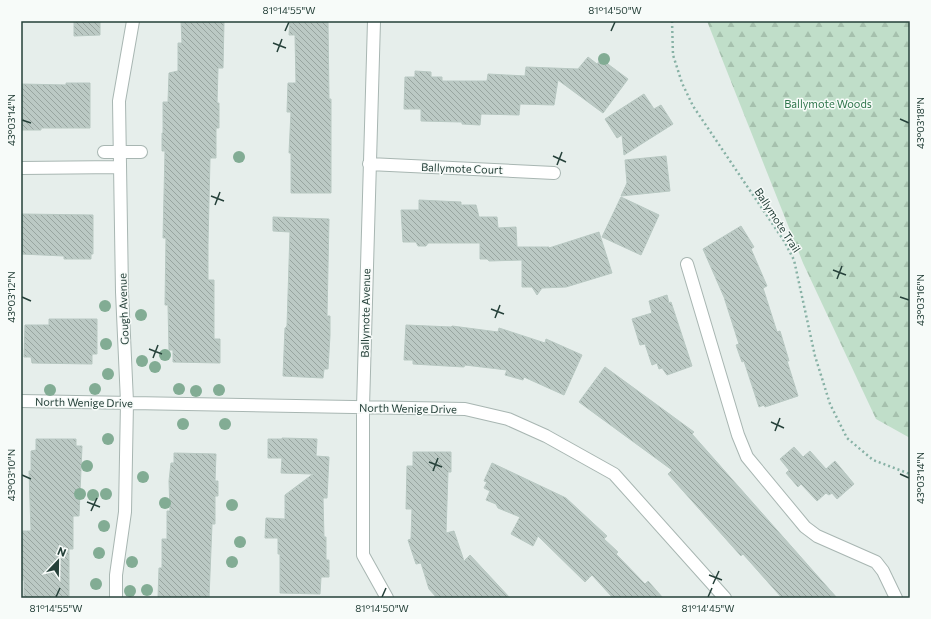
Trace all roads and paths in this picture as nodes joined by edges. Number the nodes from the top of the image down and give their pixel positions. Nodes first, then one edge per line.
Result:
1 (133, 21) edge
2 (374, 21) edge
3 (672, 21) edge
4 (104, 152) dead end
5 (120, 152) junction
6 (141, 152) dead end
7 (369, 164) junction
8 (120, 166) junction
9 (21, 168) edge
10 (554, 173) dead end
11 (687, 264) dead end
12 (21, 401) edge
13 (127, 402) junction
14 (363, 407) junction
15 (910, 474) edge
16 (116, 598) edge
17 (387, 598) edge
18 (725, 598) edge
19 (896, 598) edge

1 - 5 street, Gough Avenue
2 - 7 street, Ballymote Avenue
3 - 15 path, Ballymote Trail
4 - 5 street
5 - 6 street
5 - 8 street, Gough Avenue
7 - 10 street, Ballymote Court
7 - 14 street, Ballymote Avenue
8 - 9 street
8 - 13 street, Gough Avenue
11 - 19 street
12 - 13 street, North Wenige Drive
13 - 14 street, North Wenige Drive
13 - 16 street, Gough Avenue
14 - 17 street, Ballymote Avenue
14 - 18 street, North Wenige Drive

